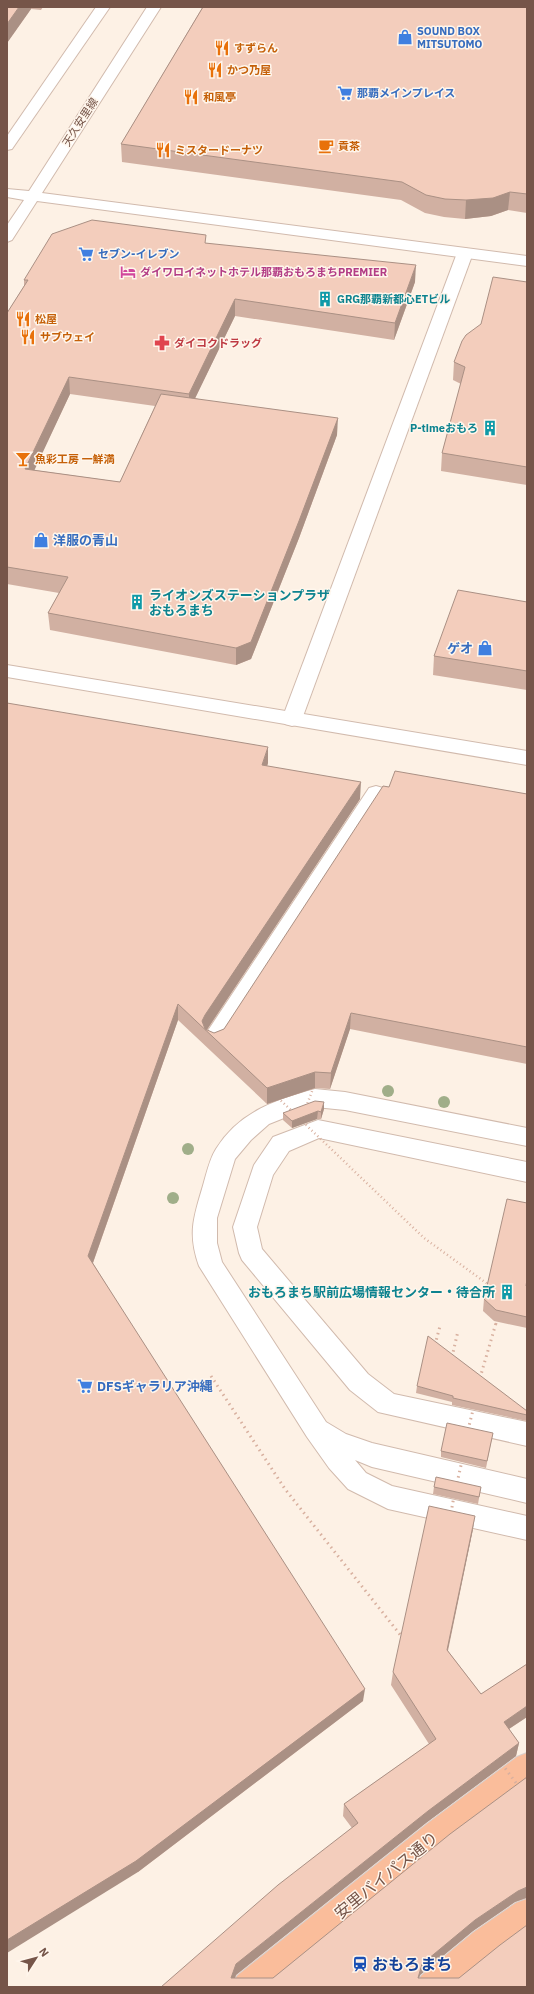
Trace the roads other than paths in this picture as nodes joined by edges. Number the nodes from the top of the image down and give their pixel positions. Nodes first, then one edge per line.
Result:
1 (103, 7) edge
2 (154, 7) edge
3 (7, 146) edge
4 (7, 193) edge
5 (34, 196) junction
6 (7, 237) edge
7 (465, 253) junction
8 (527, 261) edge
9 (7, 671) edge
10 (292, 719) junction
11 (527, 758) edge
12 (376, 793) dead end
13 (215, 1038) edge
14 (527, 1137) edge
15 (527, 1172) edge
16 (316, 1429) junction
17 (527, 1434) edge
18 (527, 1490) edge
19 (527, 1528) edge
20 (525, 1780) edge
21 (527, 1914) edge
22 (248, 1987) edge
23 (432, 1987) edge

1 - 3 street
2 - 5 street, 天久安里線
4 - 5 street
5 - 6 street, 天久安里線
5 - 7 street
7 - 8 street
7 - 10 street
9 - 10 street
10 - 11 street
12 - 13 street
14 - 16 street
15 - 17 street
16 - 18 street
16 - 19 street
20 - 22 highway, 安里バイパス通り
21 - 23 highway

